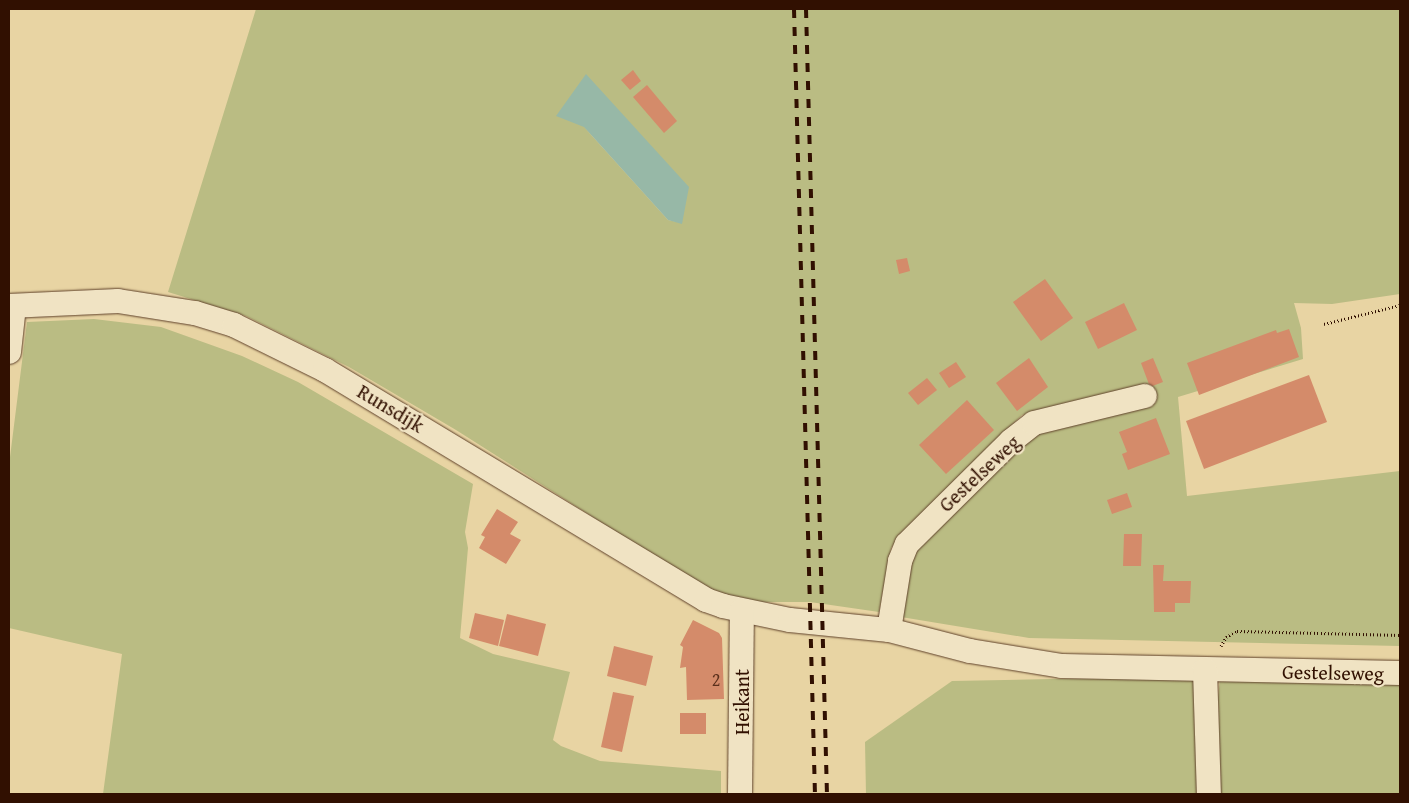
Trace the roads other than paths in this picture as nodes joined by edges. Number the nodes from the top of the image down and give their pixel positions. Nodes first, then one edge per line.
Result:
1 (11, 306) edge
2 (9, 352) edge
3 (1145, 396) dead end
4 (742, 611) junction
5 (889, 630) junction
6 (1206, 670) junction
7 (1400, 673) edge
8 (740, 794) edge
9 (1209, 794) edge

1 - 2 street
1 - 4 street, Runsdijk
3 - 5 street, Gestelseweg
4 - 5 street, Gestelseweg
4 - 8 street, Heikant
5 - 6 street, Gestelseweg
6 - 7 street, Gestelseweg
6 - 9 street

